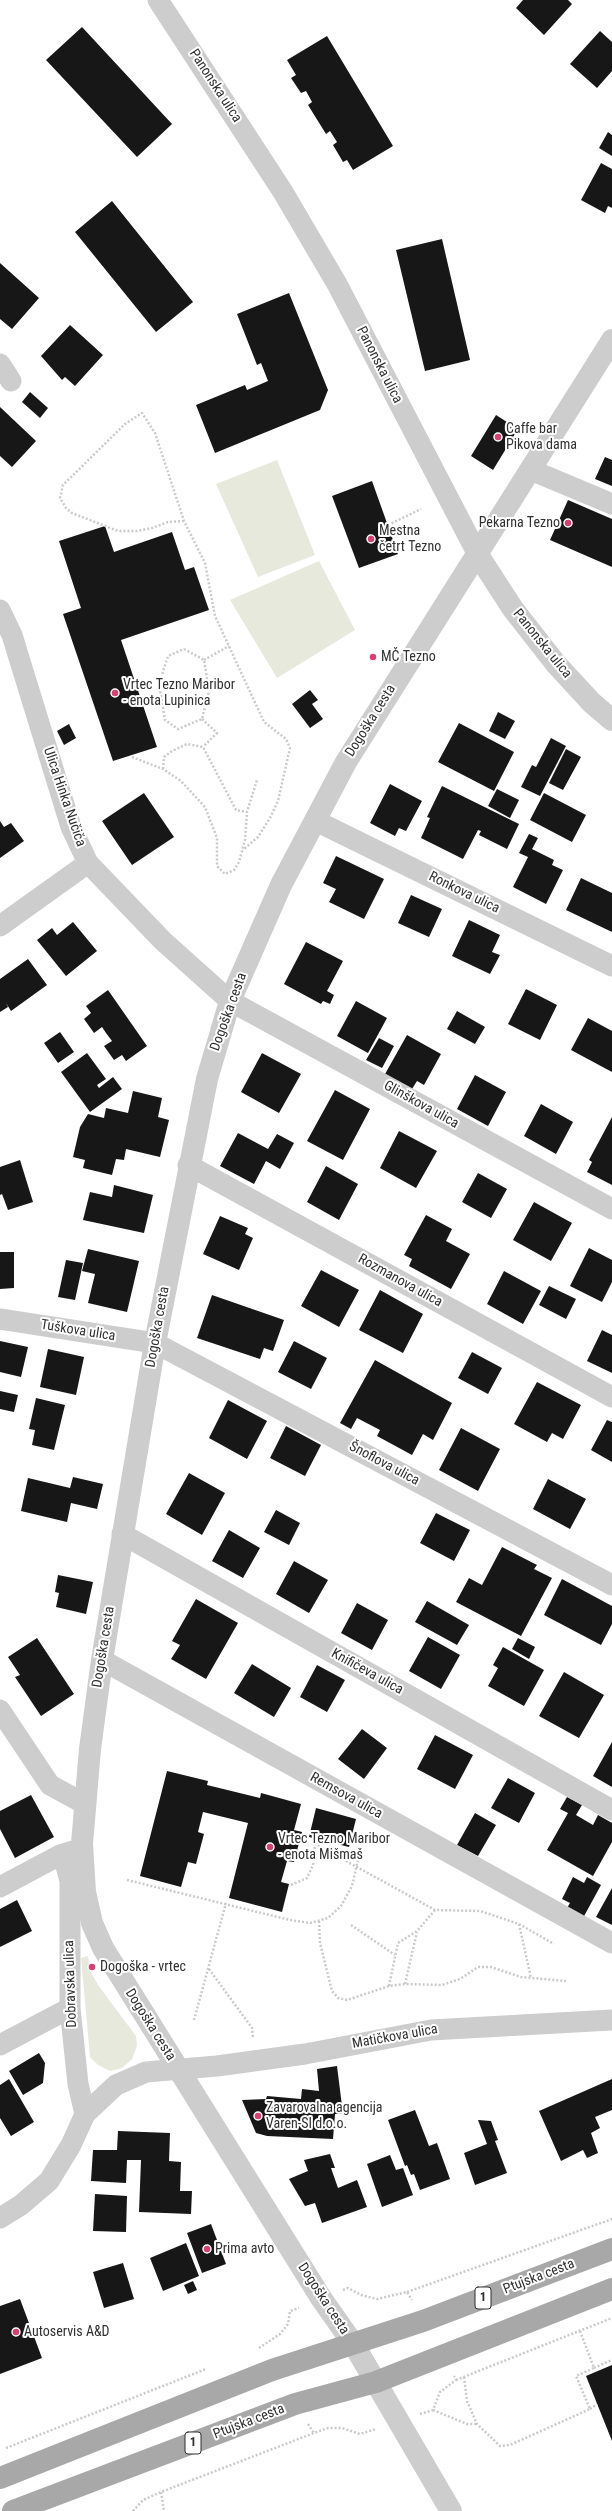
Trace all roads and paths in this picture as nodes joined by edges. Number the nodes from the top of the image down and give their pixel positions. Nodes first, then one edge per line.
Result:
1 (158, 0) edge
2 (609, 351) edge
3 (531, 470) junction
4 (612, 504) edge
5 (421, 509) dead end
6 (184, 521) junction
7 (388, 524) dead end
8 (478, 555) junction
9 (0, 610) edge
10 (229, 646) junction
11 (204, 660) junction
12 (202, 719) junction
13 (612, 720) edge
14 (203, 747) junction
15 (132, 757) dead end
16 (163, 768) junction
17 (257, 780) dead end
18 (247, 812) junction
19 (316, 821) junction
20 (242, 850) junction
21 (88, 862) junction
22 (0, 926) edge
23 (612, 966) edge
24 (230, 1001) junction
25 (188, 1165) junction
26 (612, 1209) edge
27 (0, 1318) edge
28 (155, 1343) junction
29 (612, 1397) edge
30 (122, 1534) junction
31 (612, 1585) edge
32 (102, 1660) junction
33 (0, 1710) edge
34 (86, 1804) junction
35 (612, 1810) edge
36 (82, 1849) junction
37 (360, 1851) dead end
38 (60, 1855) junction
39 (356, 1867) junction
40 (127, 1880) dead end
41 (292, 1885) dead end
42 (0, 1887) edge
43 (226, 1903) junction
44 (435, 1910) junction
45 (319, 1920) junction
46 (351, 1924) dead end
47 (519, 1924) junction
48 (417, 1931) junction
49 (612, 1943) edge
50 (554, 1944) dead end
51 (395, 1955) junction
52 (208, 1969) junction
53 (531, 1978) junction
54 (566, 1981) dead end
55 (405, 1984) junction
56 (389, 1986) junction
57 (70, 2008) junction
58 (194, 2020) dead end
59 (612, 2020) edge
60 (254, 2042) dead end
61 (0, 2045) edge
62 (179, 2070) junction
63 (85, 2114) junction
64 (0, 2218) edge
65 (612, 2219) edge
66 (612, 2249) edge
67 (612, 2289) edge
68 (407, 2292) dead end
69 (300, 2307) dead end
70 (612, 2318) edge
71 (580, 2331) junction
72 (354, 2344) junction
73 (254, 2351) dead end
74 (612, 2360) edge
75 (212, 2367) dead end
76 (594, 2368) junction
77 (464, 2377) junction
78 (456, 2380) dead end
79 (376, 2382) junction
80 (597, 2404) dead end
81 (590, 2409) junction
82 (433, 2410) dead end
83 (306, 2421) dead end
84 (477, 2424) junction
85 (374, 2429) dead end
86 (314, 2433) junction
87 (0, 2451) edge
88 (0, 2478) edge
89 (160, 2492) junction
90 (13, 2511) edge
91 (132, 2511) edge
92 (164, 2511) edge
93 (451, 2511) edge

1 - 8 street, Panonska ulica
2 - 3 street, Dogoška cesta
3 - 4 street
3 - 8 street, Dogoška cesta
5 - 7 path
6 - 6 path
6 - 10 path
8 - 13 street, Panonska ulica
8 - 19 street, Dogoška cesta
9 - 21 street, Ulica Hinka Nučiča
10 - 11 path
10 - 20 path
11 - 12 path
11 - 12 path
12 - 14 path
14 - 16 path
14 - 18 path
15 - 16 path
16 - 20 path
17 - 18 path
18 - 20 path
19 - 23 street, Ronkova ulica
19 - 24 street, Dogoška cesta
21 - 22 street
21 - 24 street, Ulica Hinka Nučiča
24 - 25 street, Dogoška cesta
24 - 26 street, Glinškova ulica
25 - 28 street, Dogoška cesta
25 - 29 street, Rozmanova ulica
27 - 28 street, Tuškova ulica
28 - 30 street, Dogoška cesta
28 - 31 street, Šnoflova ulica
30 - 32 street, Dogoška cesta
30 - 35 street, Knifičeva ulica
32 - 34 street, Dogoška cesta
32 - 49 street, Remsova ulica
33 - 34 street
34 - 36 street, Dogoška cesta
36 - 38 street
36 - 62 street, Dogoška cesta
37 - 39 path
38 - 42 street
38 - 57 street, Dobravska ulica
39 - 41 path
39 - 44 path
39 - 45 path
40 - 43 path
43 - 45 path
43 - 52 path
44 - 47 path
44 - 48 path
45 - 56 path
46 - 51 path
47 - 50 path
47 - 53 path
48 - 51 path
48 - 55 path
51 - 56 path
52 - 58 path
52 - 60 path
53 - 54 path
53 - 55 path
55 - 56 path
57 - 61 street
57 - 63 street, Dobravska ulica
59 - 62 street, Matičkova ulica
62 - 63 street
62 - 72 street, Dogoška cesta
63 - 64 street
65 - 68 path
66 - 72 main road, Ptujska cesta / 1
67 - 79 main road, Ptujska cesta / 1
69 - 73 path
70 - 71 path
71 - 76 path
71 - 77 path
72 - 79 street
72 - 88 main road, Ptujska cesta / 1
74 - 76 path
75 - 87 path
76 - 81 path
77 - 78 path
77 - 84 path
79 - 90 main road, Ptujska cesta / 1
79 - 93 street
80 - 81 path
81 - 84 path
82 - 84 path
83 - 86 path
85 - 86 path
86 - 89 path
89 - 91 path
89 - 92 path

